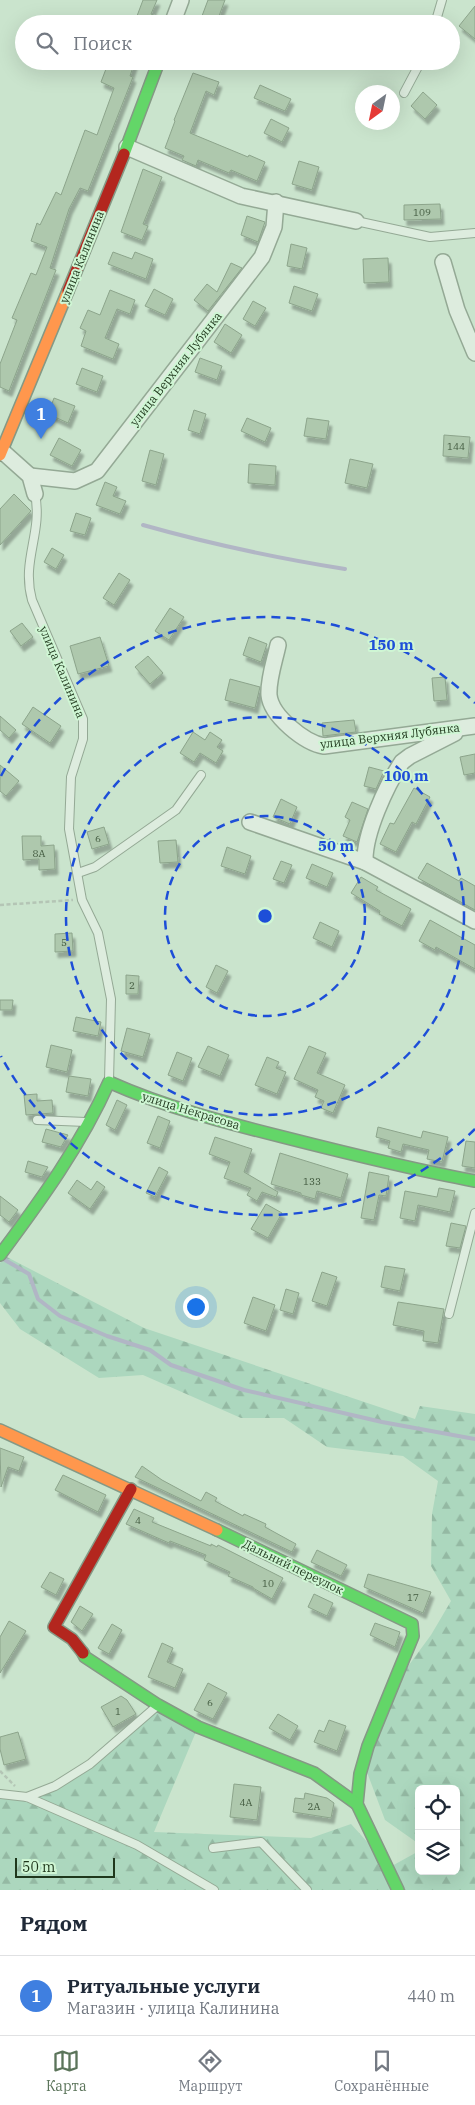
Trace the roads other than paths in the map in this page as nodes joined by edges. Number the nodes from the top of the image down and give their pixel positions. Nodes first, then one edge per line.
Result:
1 (181, 0) edge
2 (442, 0) edge
3 (175, 15) edge
4 (438, 15) edge
5 (155, 70) edge
6 (416, 70) edge
7 (404, 93) dead end
8 (127, 147) junction
9 (276, 202) junction
10 (356, 221) joint
11 (475, 233) edge
12 (443, 262) dead end
13 (475, 353) edge
14 (1, 453) edge
15 (30, 476) junction
16 (35, 494) joint
17 (278, 645) dead end
18 (471, 726) edge
19 (201, 775) dead end
20 (250, 822) dead end
21 (365, 862) junction
22 (78, 873) junction
23 (475, 920) edge
24 (109, 1082) junction
25 (37, 1120) dead end
26 (91, 1122) junction
27 (475, 1181) edge
28 (475, 1213) edge
29 (0, 1255) edge
30 (449, 1314) dead end
31 (0, 1430) edge
32 (130, 1488) junction
33 (158, 1705) junction
34 (0, 1794) edge
35 (27, 1797) junction
36 (357, 1804) junction
37 (213, 1848) dead end
38 (214, 1890) edge
39 (307, 1890) edge
40 (398, 1890) edge

1 - 3 street
2 - 4 lane
5 - 8 street, улица Калинина
6 - 7 lane
8 - 9 street
8 - 14 street, улица Калинина
9 - 10 street
9 - 15 street, улица Верхняя Лубянка
10 - 11 lane
12 - 13 street
14 - 15 street, улица Калинина
15 - 16 street, улица Калинина
16 - 22 lane, улица Калинина
17 - 18 street, улица Верхняя Лубянка
18 - 21 street, улица Верхняя Лубянка
19 - 22 lane
20 - 21 street
21 - 23 street
22 - 24 lane, улица Калинина
24 - 26 street
24 - 27 street, улица Некрасова
25 - 26 lane
26 - 29 street
28 - 30 lane
31 - 32 street, Дальний переулок
32 - 33 street
32 - 36 street, Дальний переулок
33 - 35 lane
33 - 36 street
34 - 35 lane
35 - 38 lane
36 - 40 street
37 - 39 lane

